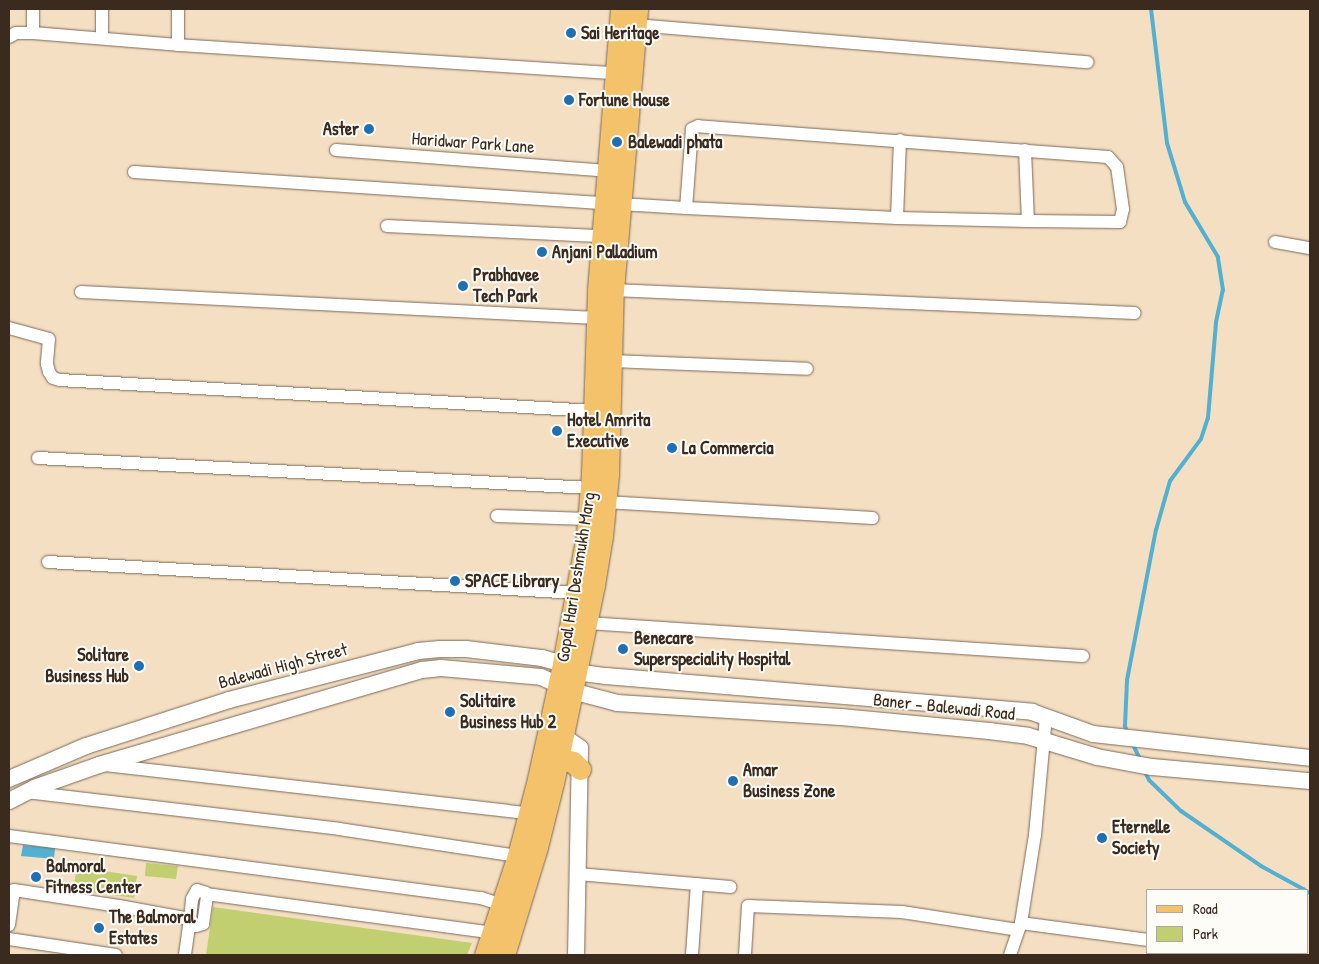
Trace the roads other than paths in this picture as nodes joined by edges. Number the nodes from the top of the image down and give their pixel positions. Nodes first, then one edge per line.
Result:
1 (33, 9) edge
2 (102, 9) edge
3 (178, 9) edge
4 (620, 9) edge
5 (636, 17) edge
6 (33, 33) junction
7 (9, 37) edge
8 (102, 38) junction
9 (178, 45) junction
10 (1086, 62) dead end
11 (616, 73) junction
12 (900, 140) junction
13 (336, 150) dead end
14 (1026, 150) junction
15 (607, 171) junction
16 (134, 172) dead end
17 (612, 204) junction
18 (686, 208) junction
19 (897, 218) junction
20 (1028, 221) junction
21 (387, 226) dead end
22 (602, 236) junction
23 (1276, 242) dead end
24 (1310, 248) edge
25 (613, 290) junction
26 (81, 292) dead end
27 (1134, 313) dead end
28 (9, 328) edge
29 (602, 329) junction
30 (611, 361) junction
31 (807, 369) dead end
32 (594, 412) junction
33 (38, 458) dead end
34 (598, 495) junction
35 (497, 516) dead end
36 (873, 518) dead end
37 (588, 520) junction
38 (48, 562) dead end
39 (577, 593) junction
40 (586, 623) junction
41 (1083, 656) dead end
42 (567, 677) junction
43 (1046, 717) junction
44 (563, 736) junction
45 (1043, 740) junction
46 (1310, 758) edge
47 (558, 759) junction
48 (99, 765) junction
49 (580, 769) junction
50 (9, 779) edge
51 (1310, 781) edge
52 (26, 792) junction
53 (9, 801) edge
54 (529, 813) junction
55 (9, 836) edge
56 (518, 856) junction
57 (578, 874) junction
58 (697, 884) junction
59 (730, 887) dead end
60 (502, 905) junction
61 (190, 919) junction
62 (9, 925) edge
63 (1019, 927) junction
64 (493, 933) junction
65 (9, 939) edge
66 (1146, 940) edge
67 (116, 955) edge
68 (185, 955) edge
69 (485, 955) edge
70 (504, 955) edge
71 (576, 955) edge
72 (692, 955) edge
73 (745, 955) edge
74 (1010, 955) edge

1 - 6 street
2 - 8 street
3 - 9 street
4 - 11 main road, Gopal Hari Deshmukh Marg
5 - 10 street
5 - 17 main road, Gopal Hari Deshmukh Marg
6 - 7 street
6 - 8 street
8 - 9 street
9 - 11 street
11 - 15 main road, Gopal Hari Deshmukh Marg
12 - 14 street
12 - 18 street
12 - 19 street
13 - 15 street, Haridwar Park Lane
14 - 20 street
14 - 20 street
15 - 17 main road, Gopal Hari Deshmukh Marg
16 - 17 street
17 - 18 street
17 - 22 main road, Gopal Hari Deshmukh Marg
17 - 25 main road, Gopal Hari Deshmukh Marg
18 - 19 street
19 - 20 street
21 - 22 street
22 - 29 main road, Gopal Hari Deshmukh Marg
23 - 24 street
25 - 27 street
25 - 29 main road, Gopal Hari Deshmukh Marg
26 - 29 street
28 - 32 street
29 - 30 main road, Gopal Hari Deshmukh Marg
29 - 32 main road, Gopal Hari Deshmukh Marg
30 - 31 street
30 - 34 main road, Gopal Hari Deshmukh Marg
32 - 34 main road, Gopal Hari Deshmukh Marg
33 - 34 street
34 - 36 street
34 - 37 main road, Gopal Hari Deshmukh Marg
34 - 40 main road, Gopal Hari Deshmukh Marg
35 - 37 street
37 - 39 main road, Gopal Hari Deshmukh Marg
38 - 39 street
39 - 42 main road, Gopal Hari Deshmukh Marg
40 - 41 street
40 - 42 main road, Gopal Hari Deshmukh Marg
42 - 43 street, Baner - Balewadi Road
42 - 44 main road, Gopal Hari Deshmukh Marg
42 - 45 street, Baner - Balewadi Road
42 - 48 street
42 - 50 street, Balewadi High Street
42 - 54 main road, Gopal Hari Deshmukh Marg
43 - 45 street
43 - 46 street, Baner - Balewadi Road
44 - 47 main road, Gopal Hari Deshmukh Marg
44 - 49 street
45 - 51 street, Baner - Balewadi Road
45 - 63 street
47 - 49 main road
47 - 70 main road, Gopal Hari Deshmukh Marg
48 - 52 street
48 - 54 street
49 - 57 street
52 - 53 street
52 - 56 street
54 - 56 main road, Gopal Hari Deshmukh Marg
55 - 60 street
56 - 60 main road, Gopal Hari Deshmukh Marg
57 - 58 street
57 - 71 street
58 - 59 street
58 - 72 street
60 - 64 main road, Gopal Hari Deshmukh Marg
61 - 62 street
61 - 64 street
61 - 68 street
63 - 66 street
63 - 73 street
63 - 74 street
64 - 69 main road, Gopal Hari Deshmukh Marg
65 - 67 street

